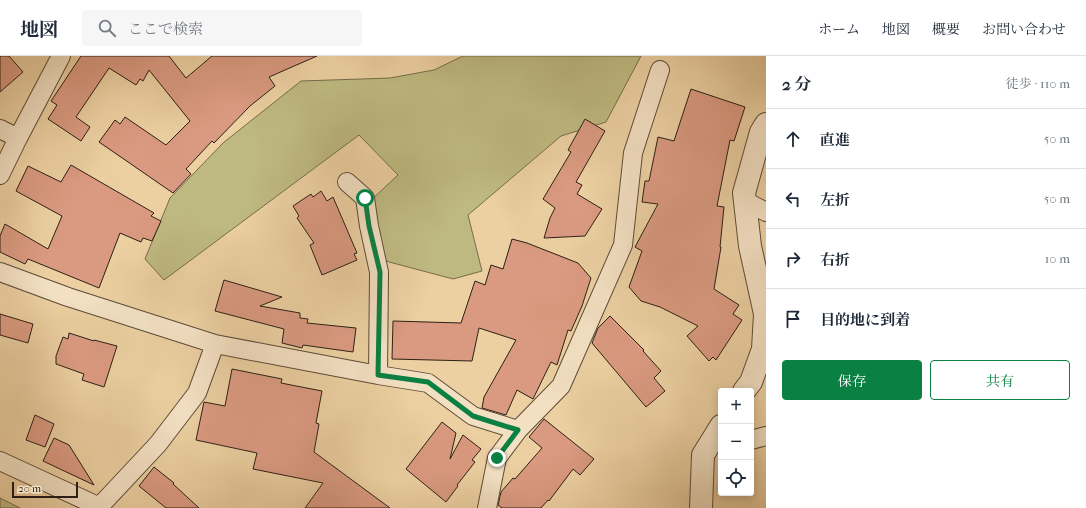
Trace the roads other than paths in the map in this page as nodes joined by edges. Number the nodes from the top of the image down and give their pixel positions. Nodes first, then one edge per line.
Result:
1 (61, 56) edge
2 (660, 70) dead end
3 (766, 124) edge
4 (0, 129) edge
5 (18, 138) junction
6 (0, 175) edge
7 (347, 182) dead end
8 (745, 201) junction
9 (766, 212) edge
10 (0, 272) edge
11 (215, 344) junction
12 (378, 375) junction
13 (746, 388) edge
14 (518, 430) junction
15 (718, 435) edge
16 (766, 436) edge
17 (754, 439) edge
18 (712, 452) edge
19 (0, 461) edge
20 (101, 507) edge
21 (487, 508) edge
22 (701, 508) edge

1 - 5 street
2 - 14 street
3 - 8 street
4 - 5 street
5 - 6 street
7 - 12 street
8 - 9 street
8 - 13 street
10 - 11 street
11 - 12 street
11 - 20 street
12 - 14 street
14 - 21 street
15 - 18 street
16 - 17 street
18 - 22 street
19 - 20 street

